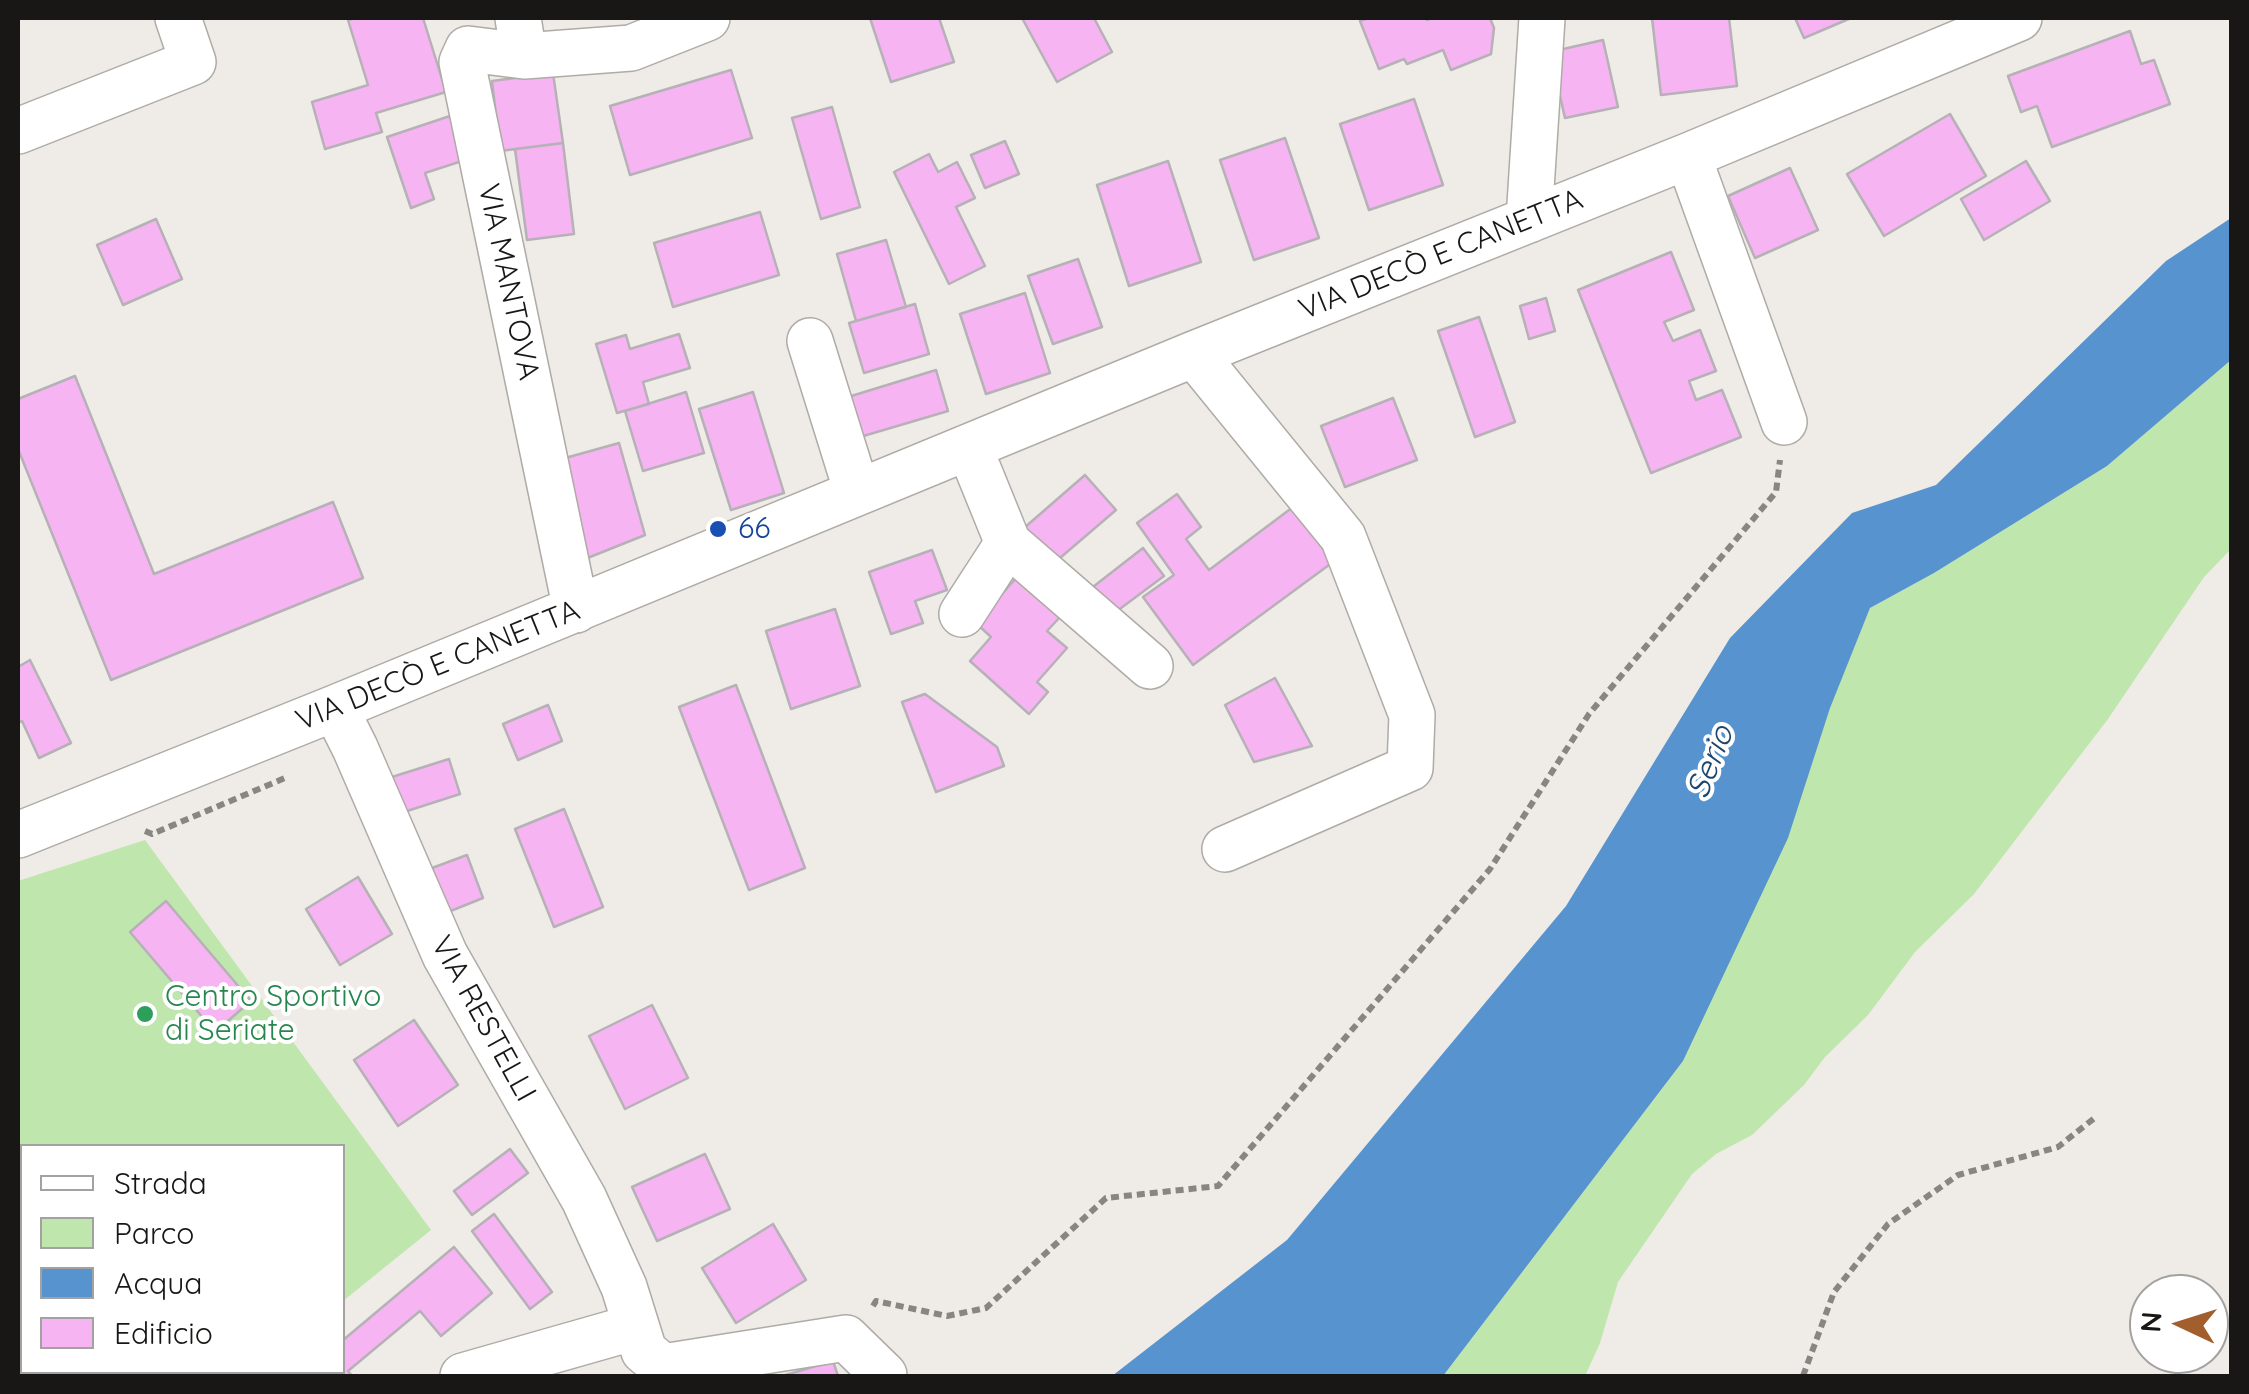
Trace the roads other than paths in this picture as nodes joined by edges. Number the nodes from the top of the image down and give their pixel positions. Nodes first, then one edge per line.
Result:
1 (178, 18) edge
2 (707, 18) edge
3 (1542, 18) edge
4 (2019, 18) edge
5 (521, 36) edge
6 (18, 131) edge
7 (1690, 163) junction
8 (1529, 220) junction
9 (810, 341) dead end
10 (1194, 354) junction
11 (1784, 422) dead end
12 (969, 447) junction
13 (857, 492) junction
14 (1008, 543) junction
15 (576, 610) junction
16 (962, 614) dead end
17 (1150, 666) dead end
18 (335, 708) junction
19 (18, 835) edge
20 (1225, 850) dead end
21 (635, 1327) junction
22 (884, 1375) edge
23 (463, 1376) edge

1 - 6 street
2 - 5 street
3 - 8 street
4 - 7 street, VIA DECÒ E CANETTA
5 - 15 street, VIA MANTOVA
7 - 8 street, VIA DECÒ E CANETTA
7 - 11 street
8 - 10 street, VIA DECÒ E CANETTA
9 - 13 street
10 - 12 street, VIA DECÒ E CANETTA
10 - 20 street
12 - 13 street, VIA DECÒ E CANETTA
12 - 14 street
13 - 15 street, VIA DECÒ E CANETTA
14 - 16 street
14 - 17 street
15 - 18 street, VIA DECÒ E CANETTA
18 - 19 street, VIA DECÒ E CANETTA
18 - 21 street, VIA RESTELLI
21 - 22 street, VIA RESTELLI
21 - 23 street

